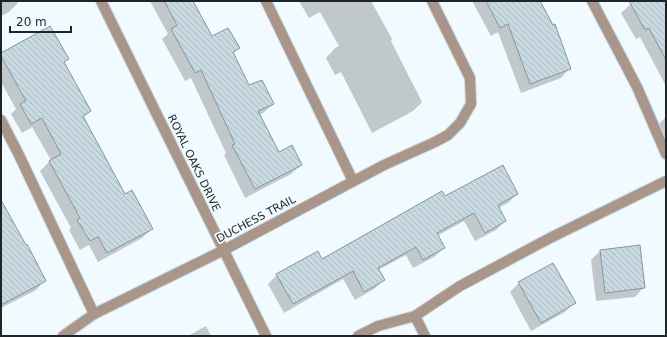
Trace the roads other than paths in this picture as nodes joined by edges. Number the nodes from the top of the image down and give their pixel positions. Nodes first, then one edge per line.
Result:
1 (101, 1) edge
2 (266, 1) edge
3 (432, 1) edge
4 (592, 1) edge
5 (1, 120) edge
6 (666, 154) edge
7 (353, 181) junction
8 (666, 181) edge
9 (224, 250) junction
10 (94, 314) junction
11 (415, 316) junction
12 (63, 336) edge
13 (266, 336) edge
14 (358, 336) edge
15 (425, 336) edge

1 - 9 street, ROYAL OAKS DRIVE
2 - 7 street
3 - 7 street, DUCHESS TRAIL
4 - 6 street
5 - 10 street
7 - 9 street, DUCHESS TRAIL
8 - 11 street
9 - 10 street, DUCHESS TRAIL
9 - 13 street, ROYAL OAKS DRIVE
10 - 12 street, DUCHESS TRAIL
11 - 14 street
11 - 15 street

